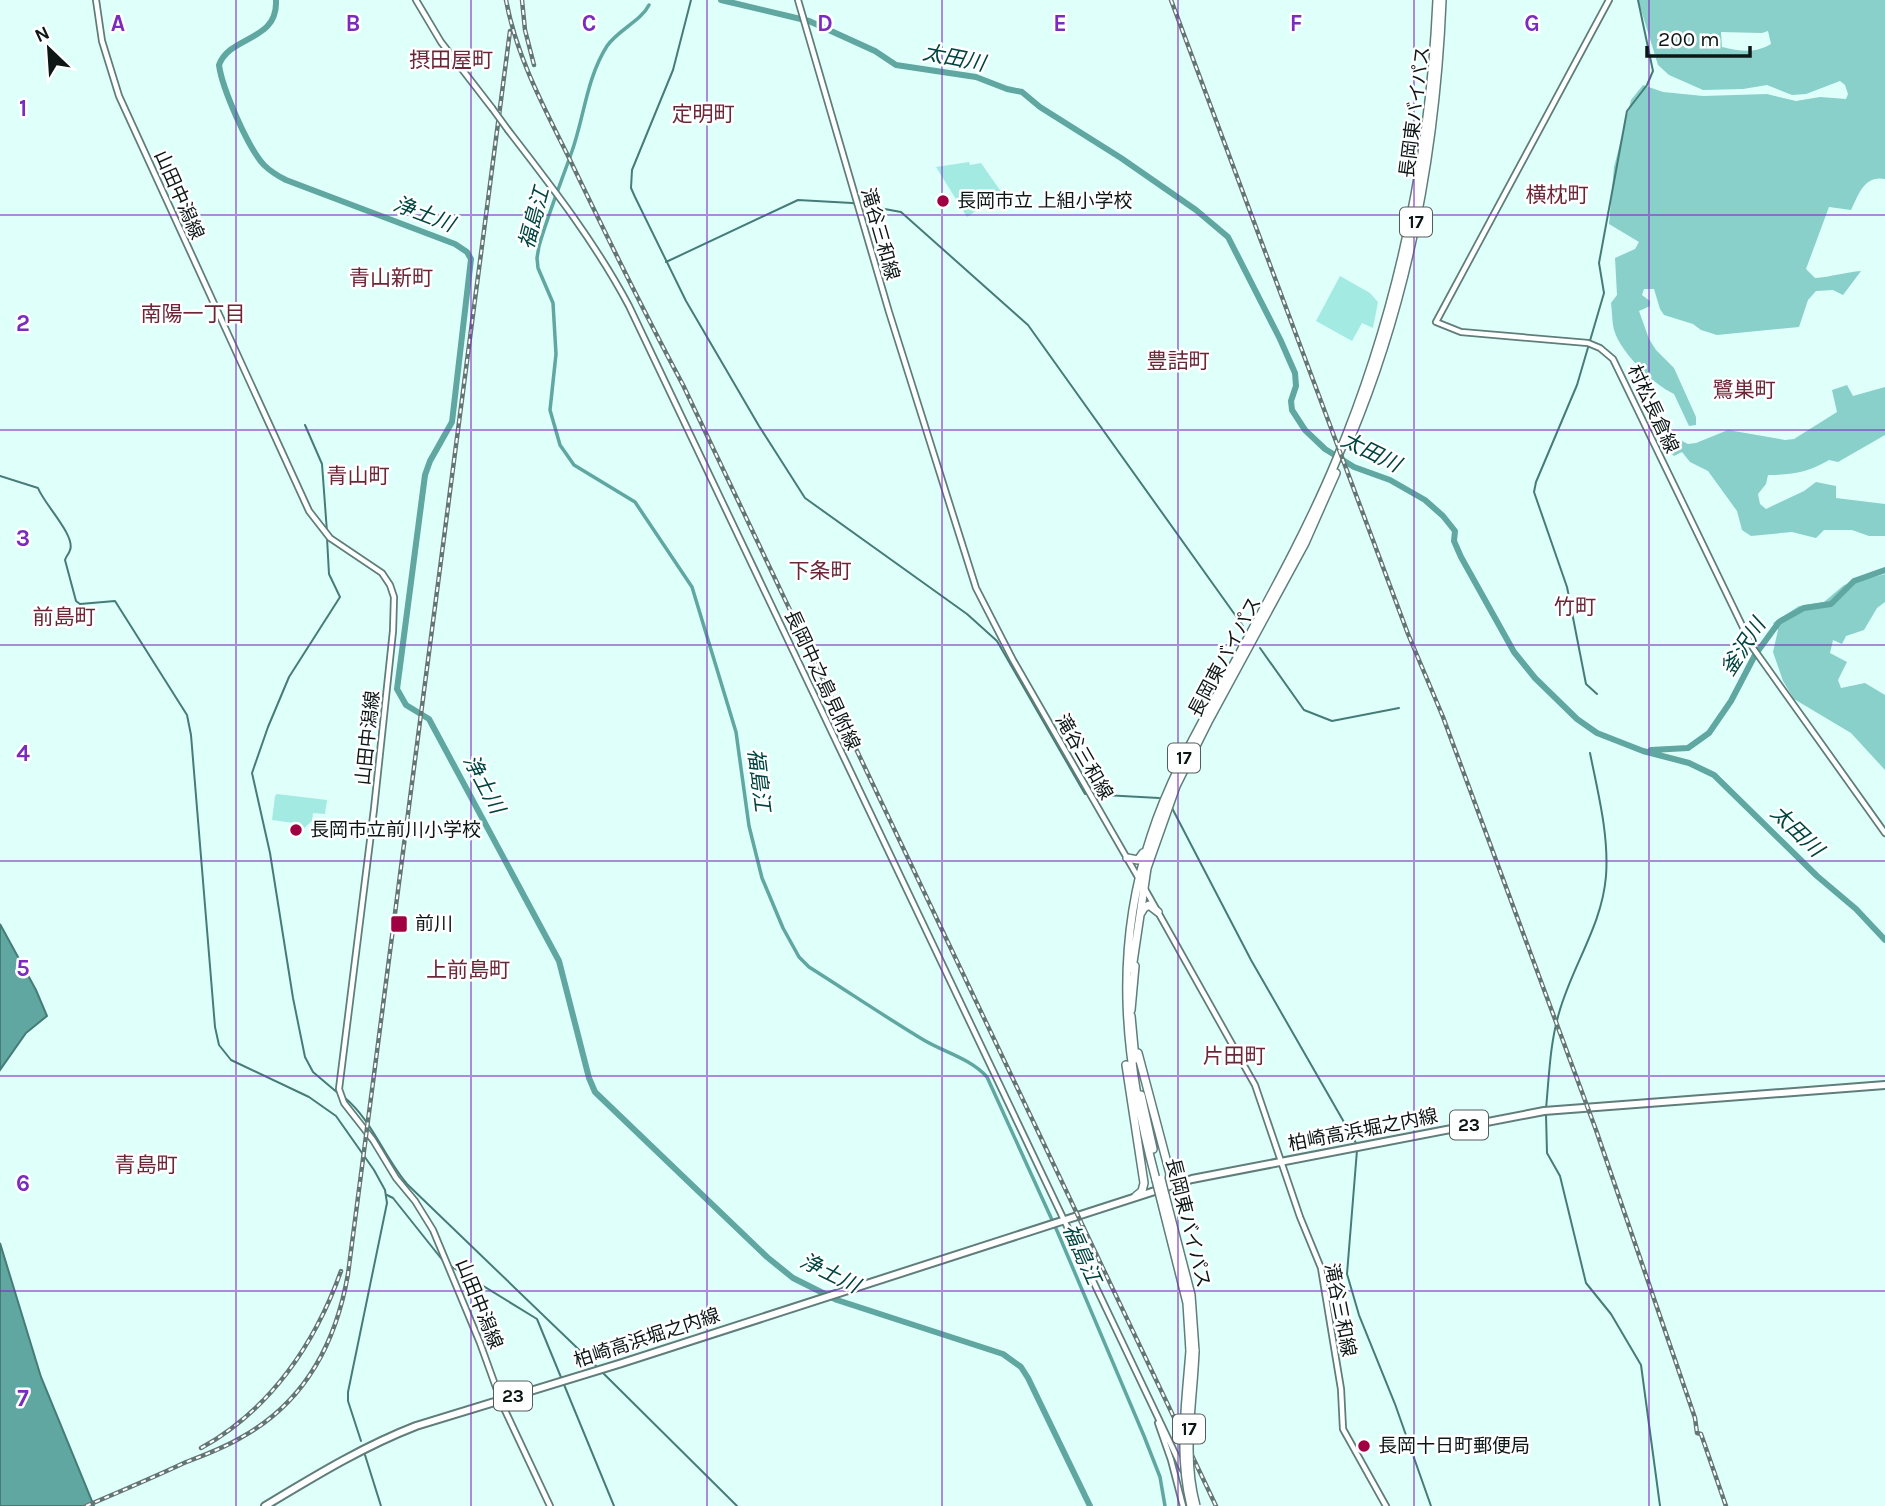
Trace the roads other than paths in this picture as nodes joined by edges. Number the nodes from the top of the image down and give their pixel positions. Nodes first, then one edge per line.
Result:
1 (96, 0) edge
2 (416, 0) edge
3 (798, 0) edge
4 (1439, 0) edge
5 (1609, 0) edge
6 (1329, 485) junction
7 (1186, 753) junction
8 (1885, 833) edge
9 (1127, 858) junction
10 (1141, 883) junction
11 (1158, 912) junction
12 (1130, 1010) junction
13 (1133, 1058) junction
14 (1885, 1085) edge
15 (1281, 1162) junction
16 (1170, 1174) junction
17 (1182, 1182) junction
18 (1144, 1183) junction
19 (1160, 1188) junction
20 (1136, 1196) junction
21 (1060, 1221) junction
22 (501, 1400) junction
23 (1150, 1403) junction
24 (265, 1506) edge
25 (550, 1506) edge
26 (1183, 1506) edge
27 (1195, 1506) edge
28 (1386, 1506) edge

1 - 22 main road, 山田中潟線
2 - 21 main road, 長岡中之島見附線, bridge
3 - 9 main road, 滝谷三和線
4 - 6 highway, 長岡東バイパス / 17
5 - 8 main road, 村松長倉線
6 - 7 highway, 長岡東バイパス / 17
6 - 10 highway, 長岡東バイパス / 17
7 - 9 highway
7 - 10 highway, 長岡東バイパス / 17
9 - 10 main road, 滝谷三和線
10 - 11 main road, 滝谷三和線
10 - 12 highway, 長岡東バイパス / 17
11 - 12 highway
11 - 15 main road, 滝谷三和線
12 - 13 highway
12 - 13 highway
13 - 16 highway
13 - 18 highway
13 - 19 highway, 長岡東バイパス / 17
14 - 15 main road, 柏崎高浜堀之内線 / 23
15 - 17 main road, 柏崎高浜堀之内線 / 23
15 - 28 main road, 滝谷三和線
16 - 17 highway
16 - 19 highway
17 - 19 main road, 柏崎高浜堀之内線 / 23
18 - 19 highway
18 - 20 highway
19 - 20 main road, 柏崎高浜堀之内線 / 23
19 - 27 highway, 長岡東バイパス / 17, bridge
20 - 21 main road, 柏崎高浜堀之内線 / 23
21 - 22 main road, 柏崎高浜堀之内線 / 23
21 - 23 main road, 長岡中之島見附線
22 - 24 main road, 柏崎高浜堀之内線 / 23
22 - 25 main road, 山田中潟線
23 - 26 main road, 長岡中之島見附線
23 - 27 main road, 長岡中之島見附線

